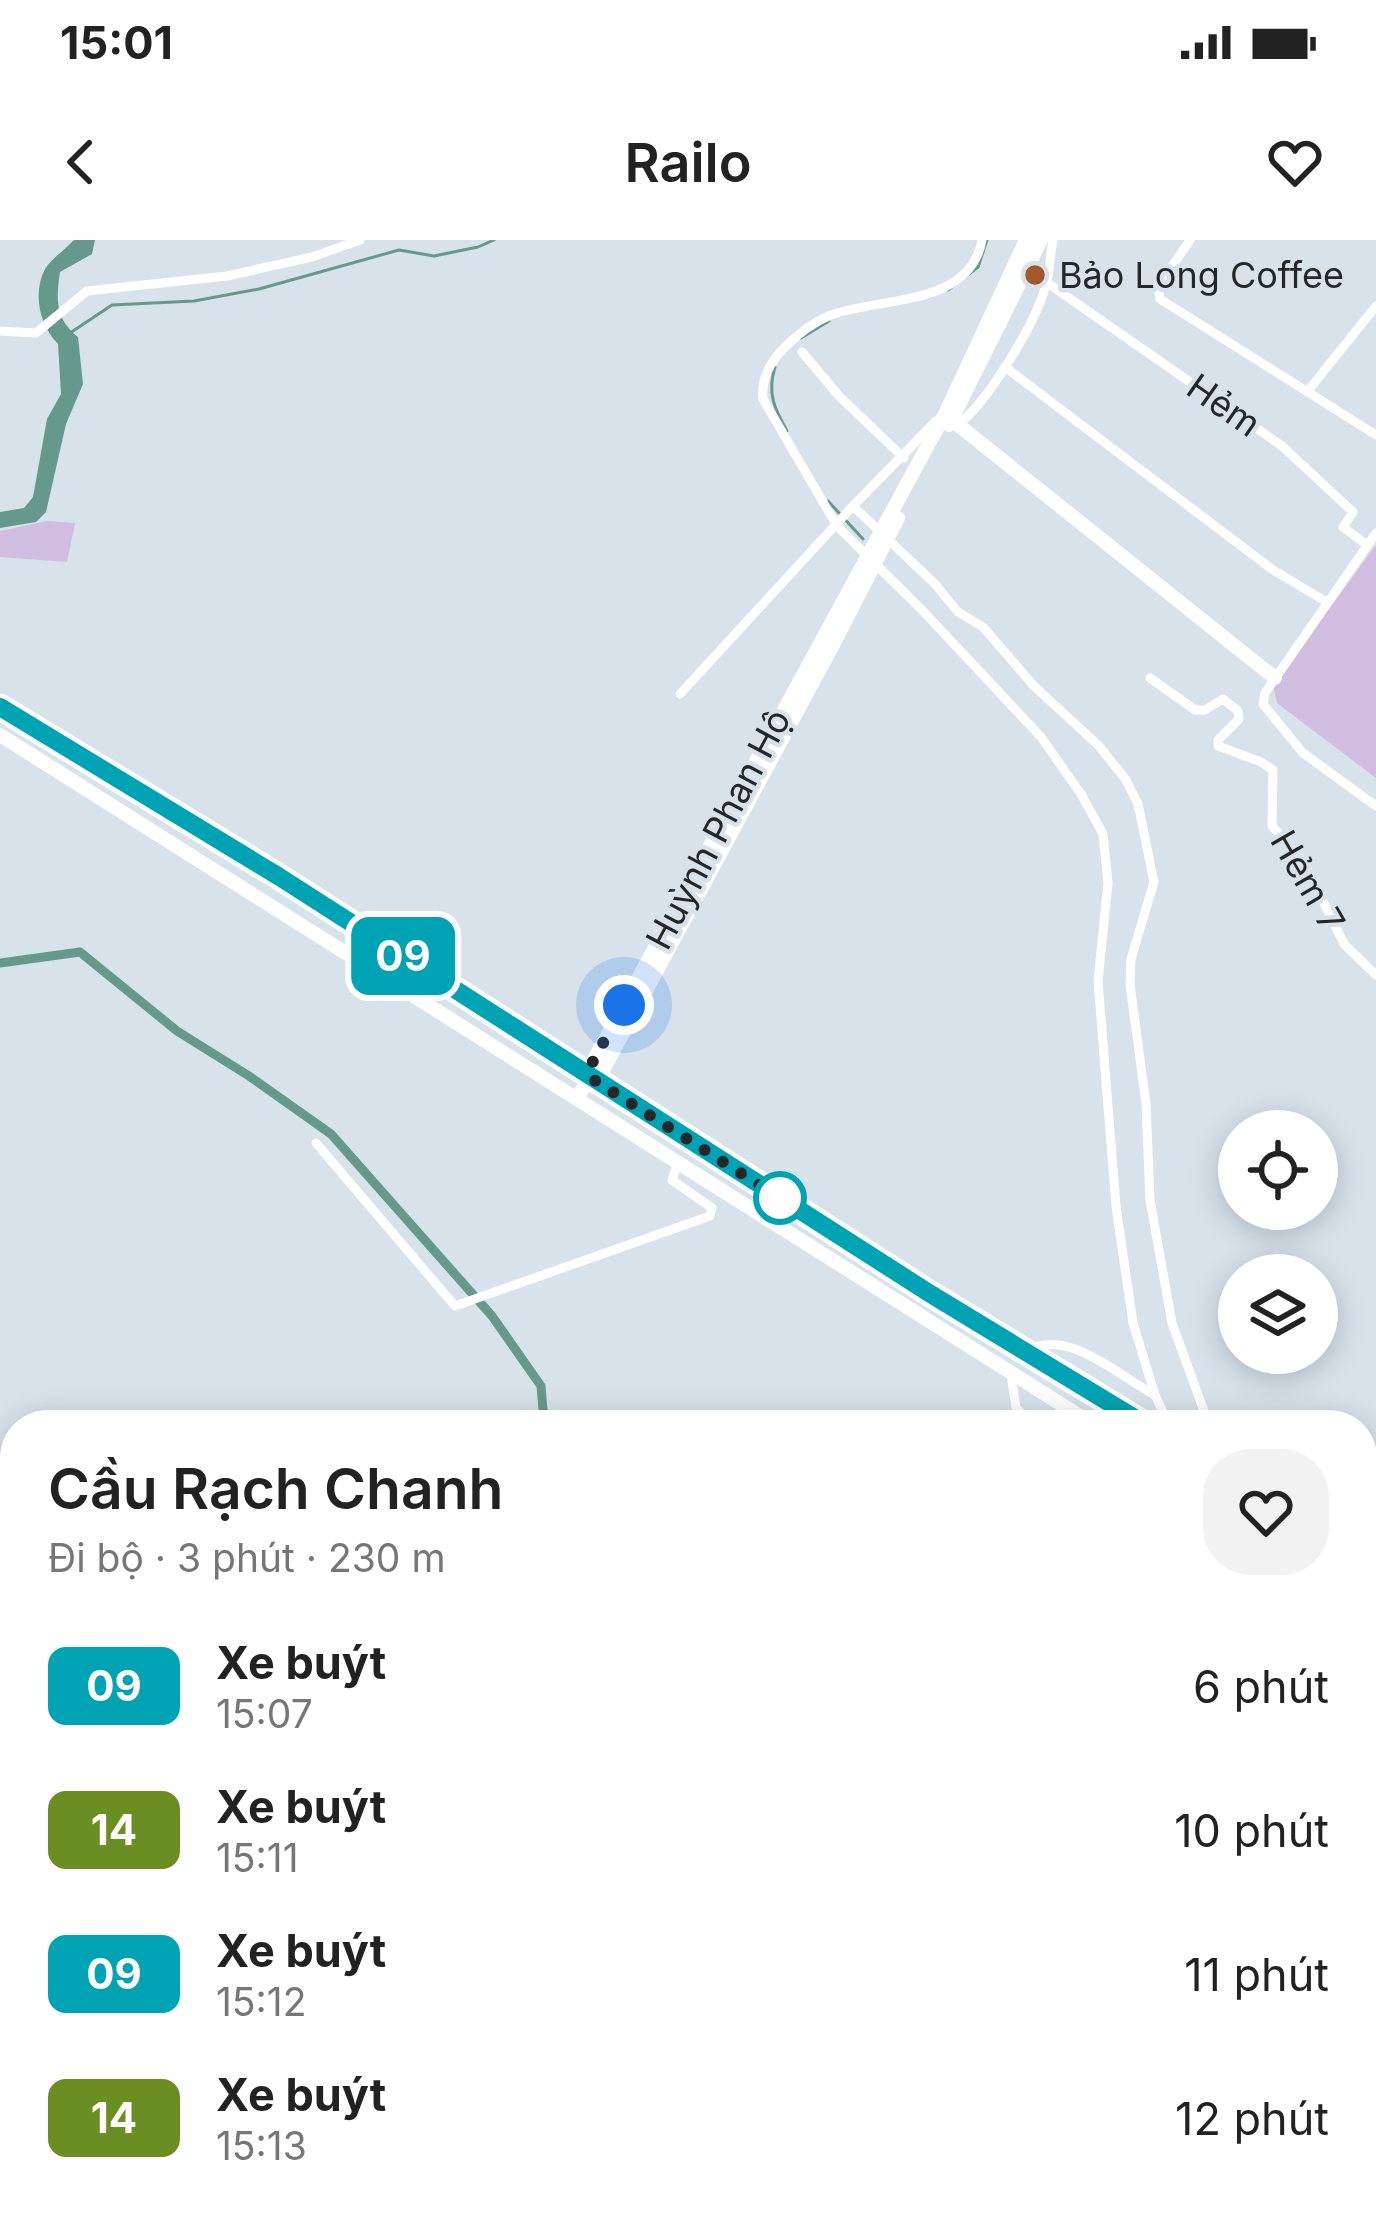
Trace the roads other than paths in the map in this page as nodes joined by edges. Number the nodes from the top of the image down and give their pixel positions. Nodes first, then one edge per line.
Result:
1 (360, 240) edge
2 (982, 240) edge
3 (1026, 240) edge
4 (1041, 240) edge
5 (1053, 240) edge
6 (1190, 240) edge
7 (1046, 282) junction
8 (1376, 306) edge
9 (0, 331) edge
10 (802, 352) dead end
11 (1005, 367) junction
12 (1306, 392) junction
13 (952, 419) junction
14 (1376, 435) edge
15 (904, 458) junction
16 (852, 508) junction
17 (837, 524) junction
18 (1376, 533) edge
19 (883, 537) junction
20 (1367, 545) junction
21 (869, 561) junction
22 (1325, 602) junction
23 (1150, 678) dead end
24 (1275, 678) junction
25 (680, 694) dead end
26 (1263, 704) junction
27 (0, 707) edge
28 (1238, 711) junction
29 (32, 727) junction
30 (0, 735) edge
31 (17, 746) junction
32 (1376, 806) edge
33 (1376, 975) edge
34 (592, 1076) junction
35 (578, 1098) junction
36 (316, 1143) dead end
37 (678, 1162) junction
38 (1026, 1351) junction
39 (1011, 1374) junction
40 (1155, 1395) junction
41 (1018, 1410) edge
42 (1070, 1410) edge
43 (1122, 1410) edge
44 (1162, 1410) edge
45 (1204, 1410) edge

1 - 9 street
2 - 17 street
3 - 13 main road, Huỳnh Phan Hộ
4 - 13 main road, Huỳnh Phan Hộ
5 - 7 street
6 - 12 street
7 - 11 street
7 - 20 street, Hẻm
8 - 12 street
10 - 15 street
11 - 13 street
11 - 22 street
12 - 14 street
13 - 15 street
13 - 19 main road, Huỳnh Phan Hộ
13 - 24 main road
15 - 16 street
16 - 17 street
16 - 19 street
17 - 21 street
17 - 25 street
18 - 20 street
19 - 21 main road, Huỳnh Phan Hộ
19 - 45 street
20 - 22 street
21 - 34 main road, Huỳnh Phan Hộ
21 - 40 street
22 - 24 street
23 - 28 street
24 - 26 street
26 - 28 street
26 - 32 street
27 - 29 main road
28 - 33 street, Hẻm 7
29 - 31 main road
29 - 34 main road
30 - 31 main road
31 - 35 main road
34 - 35 main road, Huỳnh Phan Hộ
34 - 38 main road
35 - 37 main road
36 - 37 street
37 - 39 main road
38 - 40 street
38 - 43 main road
39 - 41 street
39 - 42 main road
40 - 44 street

